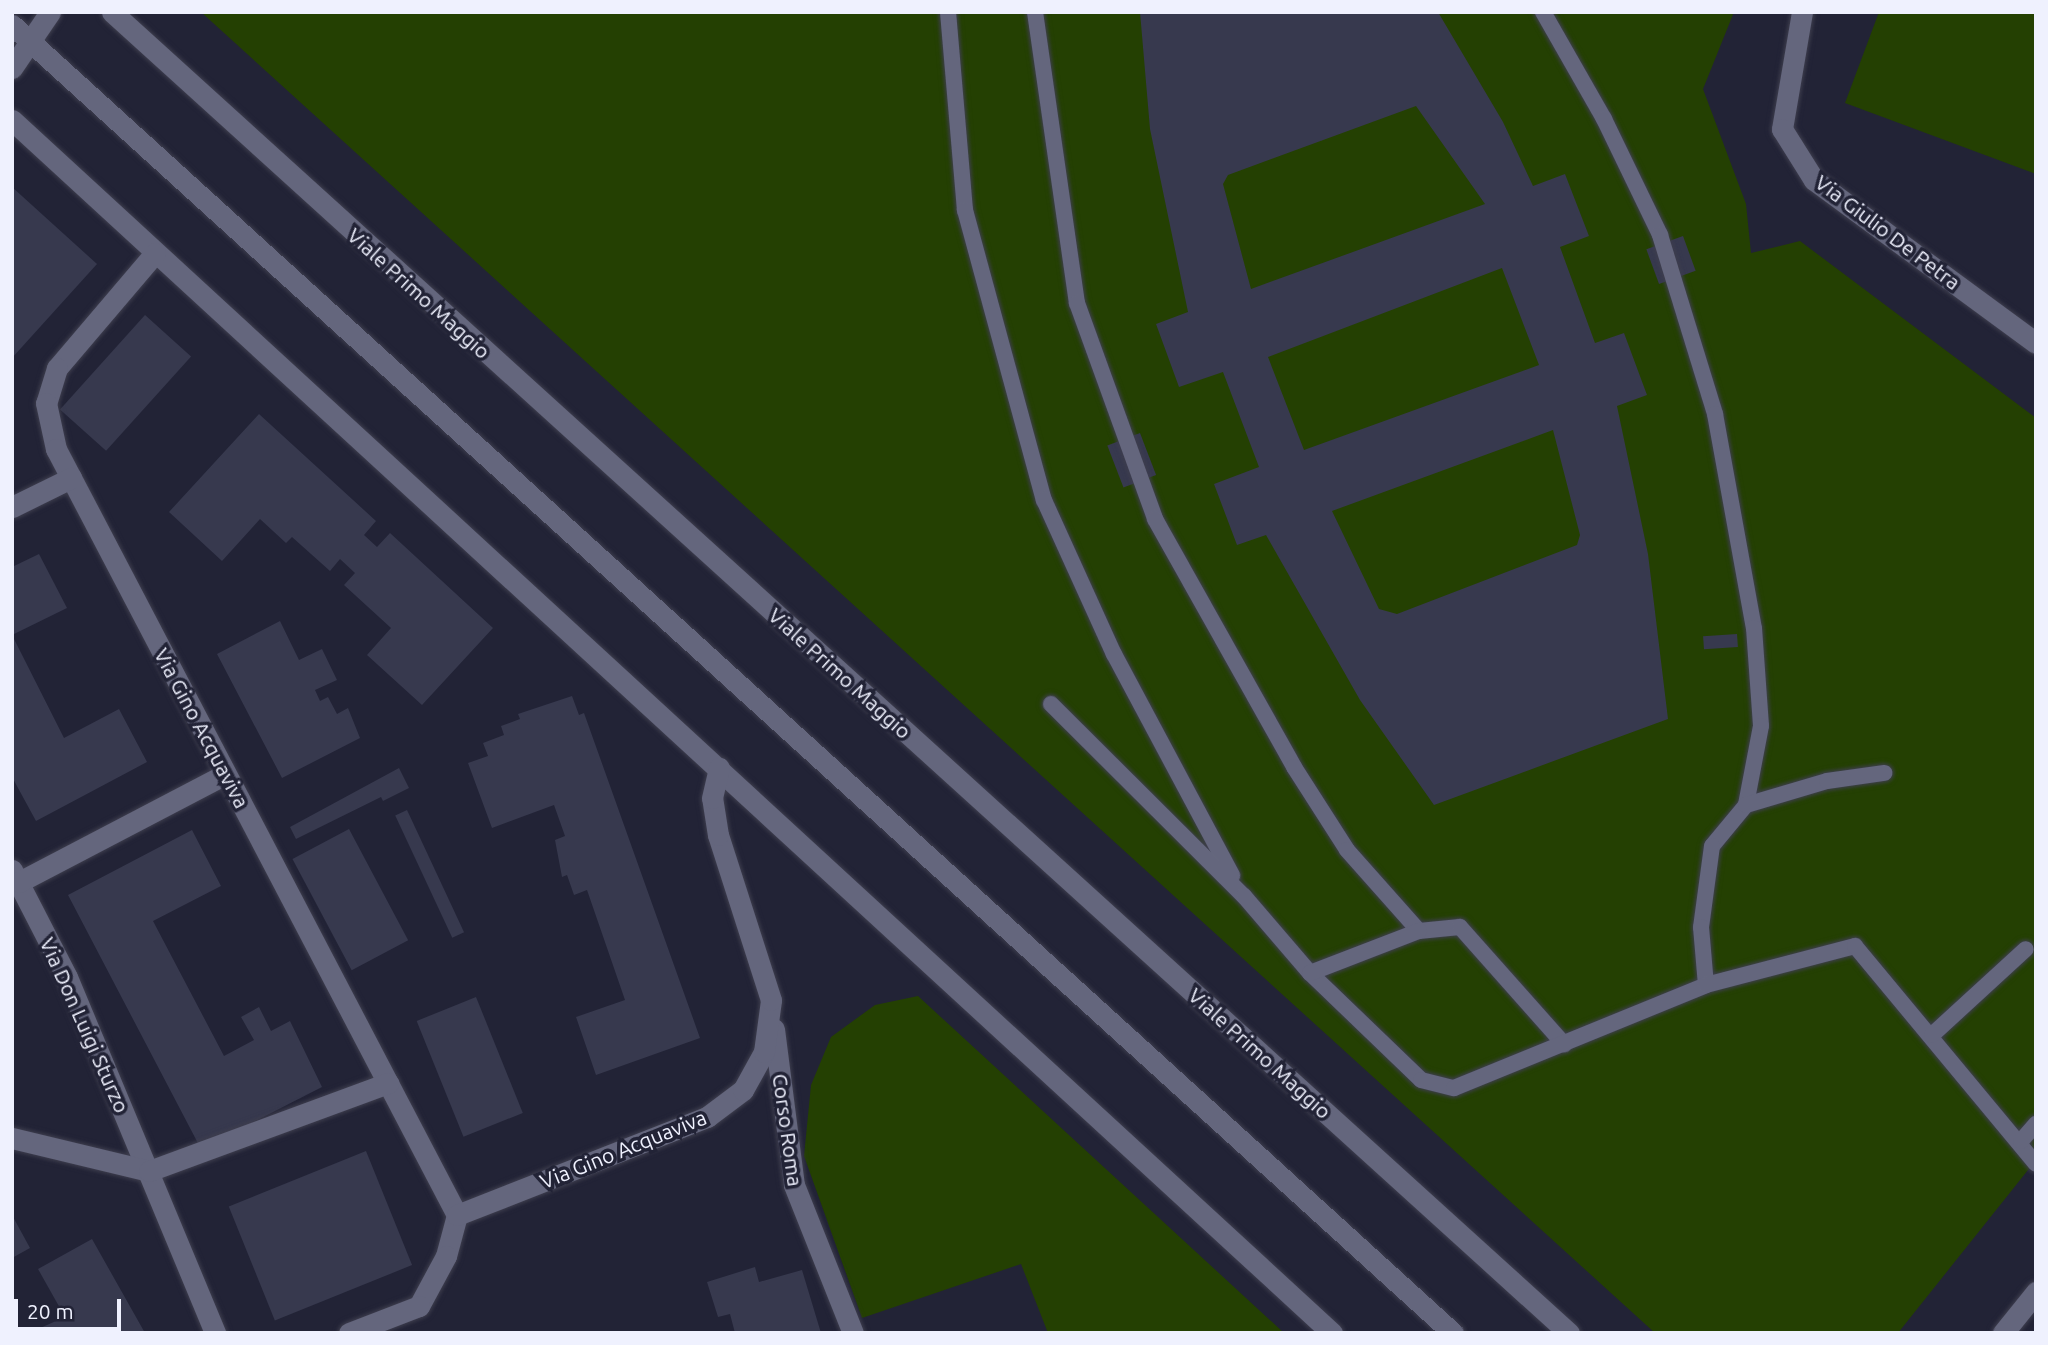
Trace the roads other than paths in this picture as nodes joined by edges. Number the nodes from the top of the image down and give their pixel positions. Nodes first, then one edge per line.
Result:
1 (50, 12) edge
2 (112, 12) edge
3 (948, 12) edge
4 (1035, 12) edge
5 (1543, 12) edge
6 (1802, 12) edge
7 (12, 25) edge
8 (30, 41) junction
9 (12, 68) edge
10 (12, 120) edge
11 (155, 253) junction
12 (2036, 343) edge
13 (71, 478) junction
14 (12, 508) edge
15 (1051, 704) dead end
16 (719, 768) junction
17 (1884, 773) dead end
18 (226, 774) junction
19 (1746, 805) junction
20 (15, 876) edge
21 (1244, 896) junction
22 (1419, 931) junction
23 (2026, 949) dead end
24 (1310, 973) junction
25 (1706, 985) junction
26 (771, 1000) junction
27 (1932, 1035) junction
28 (1564, 1044) junction
29 (388, 1083) junction
30 (2036, 1124) edge
31 (12, 1139) edge
32 (2021, 1141) junction
33 (2036, 1164) edge
34 (149, 1171) junction
35 (457, 1215) junction
36 (2036, 1292) edge
37 (215, 1333) edge
38 (349, 1333) edge
39 (853, 1333) edge
40 (1332, 1333) edge
41 (1453, 1333) edge
42 (1569, 1333) edge
43 (2003, 1333) edge

1 - 8 street
2 - 42 street, Viale Primo Maggio
3 - 21 lane
4 - 22 lane
5 - 19 lane
6 - 12 street, Via Giulio De Petra
7 - 8 street
8 - 9 street
8 - 41 street
10 - 11 street
11 - 13 street, Via Gino Acquaviva
11 - 16 street
13 - 14 street
13 - 18 street, Via Gino Acquaviva
15 - 21 lane
16 - 26 street, Via Gino Acquaviva
16 - 40 street
17 - 19 lane
18 - 20 street, Via Don Luigi Sturzo
18 - 29 street, Via Gino Acquaviva
19 - 25 lane
20 - 34 street, Via Don Luigi Sturzo
21 - 24 lane
22 - 24 lane
22 - 28 lane
23 - 27 lane
24 - 28 lane
25 - 27 lane
25 - 28 lane
26 - 35 street, Via Gino Acquaviva
26 - 39 street, Corso Roma
27 - 32 lane
29 - 34 street
29 - 35 street, Via Gino Acquaviva
30 - 32 lane
31 - 34 street
32 - 33 lane
34 - 37 street, Via Don Luigi Sturzo
35 - 38 street
36 - 43 street

